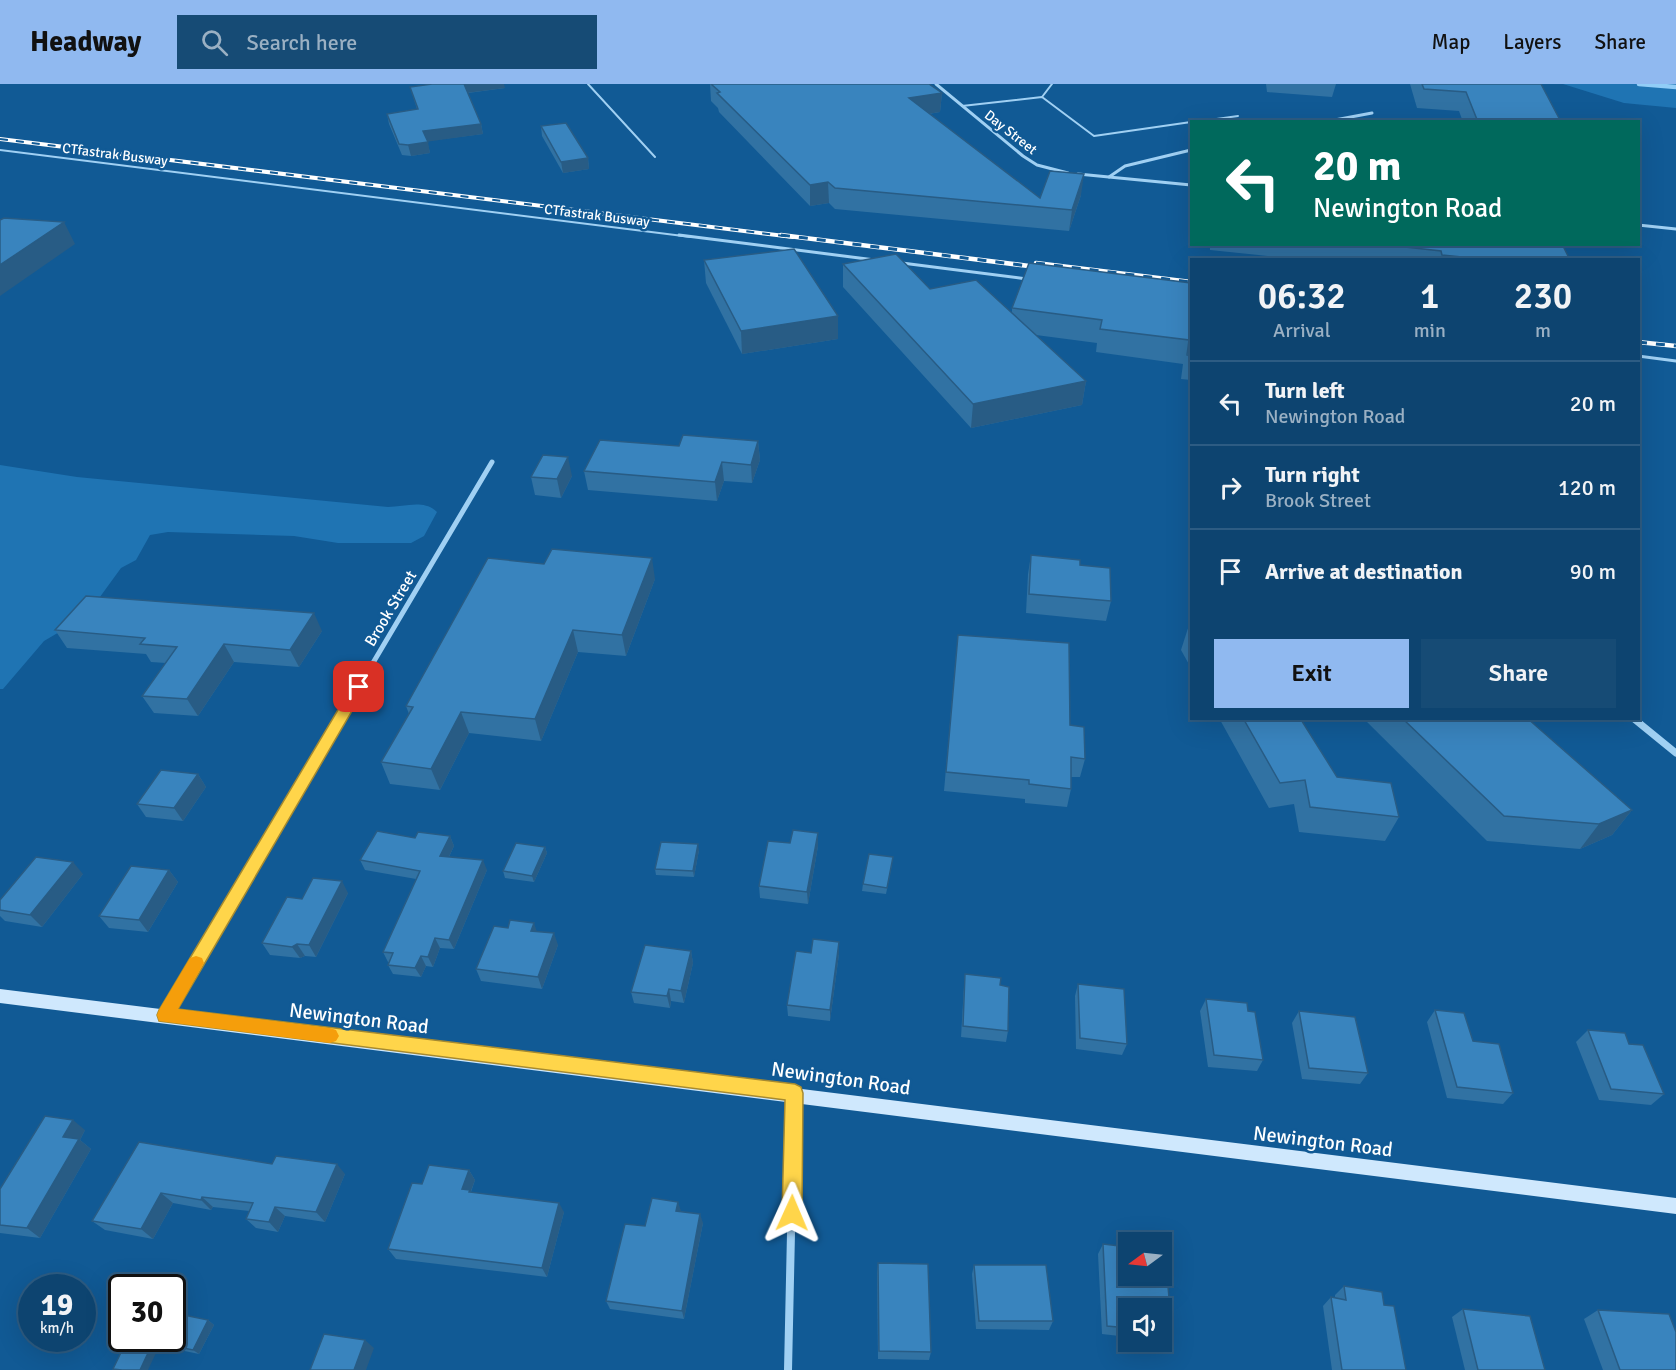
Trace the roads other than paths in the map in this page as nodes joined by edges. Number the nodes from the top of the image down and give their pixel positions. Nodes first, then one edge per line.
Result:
1 (588, 84) edge
2 (936, 84) edge
3 (1052, 84) edge
4 (1042, 97) junction
5 (962, 106) junction
6 (1372, 113) dead end
7 (1238, 116) dead end
8 (1210, 120) edge
9 (1335, 120) edge
10 (1190, 122) edge
11 (0, 150) edge
12 (1190, 150) edge
13 (655, 157) dead end
14 (1109, 177) junction
15 (1190, 185) edge
16 (1640, 225) edge
17 (1676, 229) edge
18 (884, 261) edge
19 (896, 263) edge
20 (1038, 281) edge
21 (1640, 356) edge
22 (1676, 361) edge
23 (492, 462) dead end
24 (1635, 720) edge
25 (1676, 753) edge
26 (0, 996) edge
27 (165, 1015) junction
28 (795, 1093) junction
29 (1676, 1206) edge
30 (788, 1370) edge

1 - 13 lane
2 - 5 street, Day Street
3 - 4 lane
4 - 5 lane
4 - 10 lane
5 - 14 street, Day Street
6 - 9 street
7 - 8 lane
11 - 18 lane, CTfastrak Busway
12 - 14 street
14 - 15 street, Day Street
16 - 17 street
19 - 20 lane
21 - 22 lane
23 - 27 street, Brook Street
24 - 25 street
26 - 27 main road, Newington Road
27 - 28 main road, Newington Road
28 - 29 main road, Newington Road
28 - 30 street

